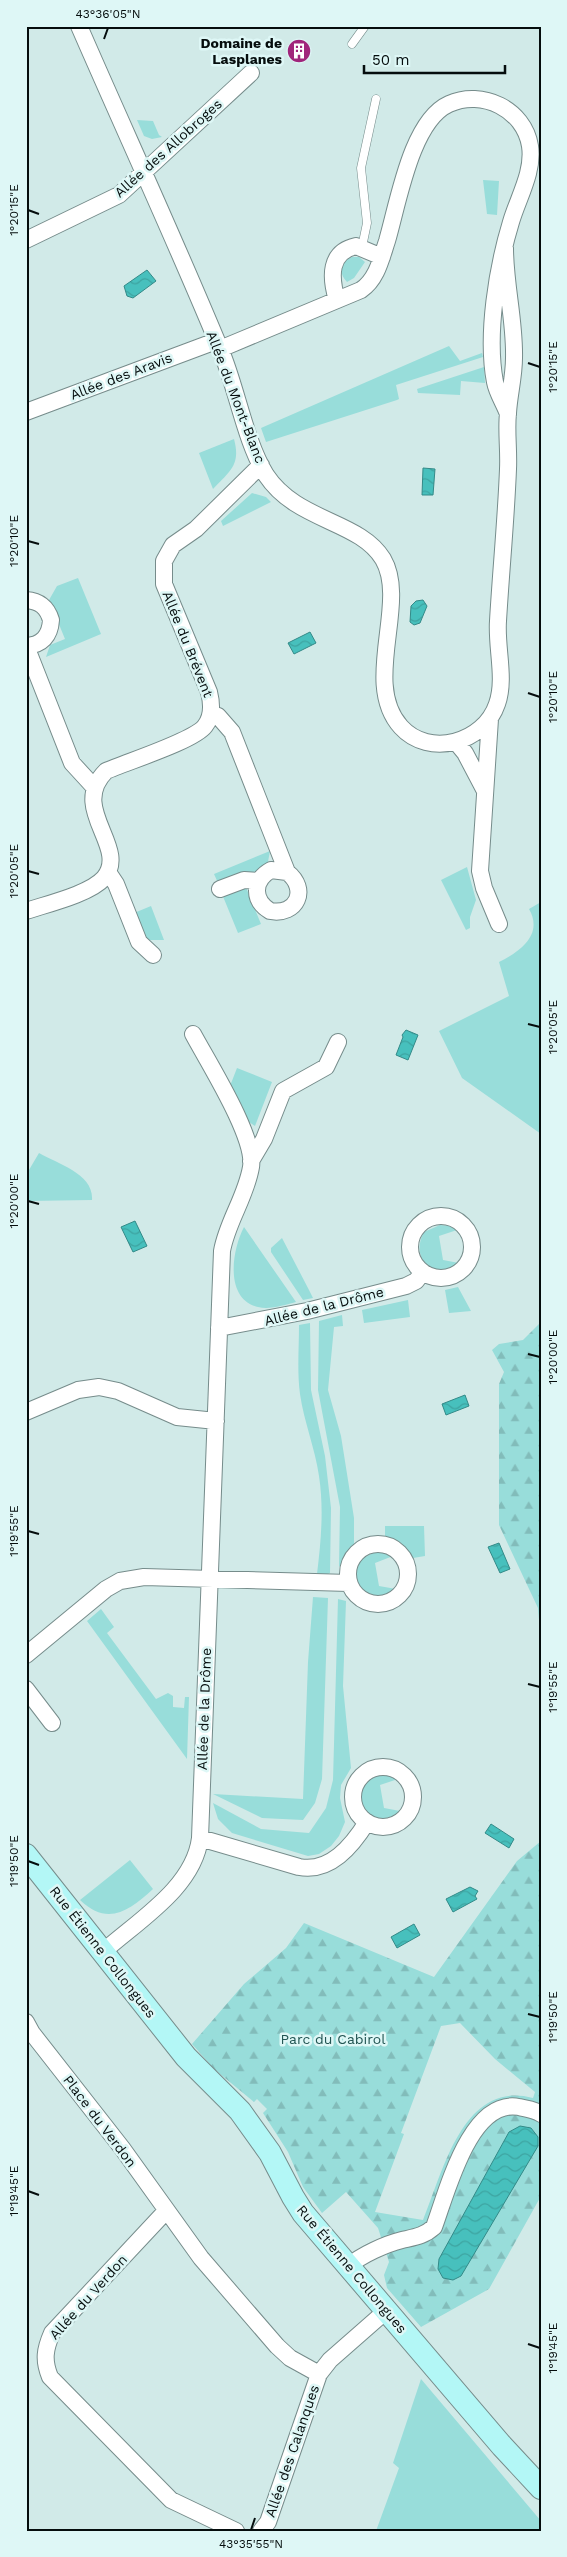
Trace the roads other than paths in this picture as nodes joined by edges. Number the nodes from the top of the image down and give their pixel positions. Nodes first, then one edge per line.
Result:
1 (79, 26) edge
2 (365, 26) edge
3 (352, 44) dead end
4 (251, 73) dead end
5 (376, 99) dead end
6 (143, 173) junction
7 (26, 240) edge
8 (362, 247) junction
9 (382, 257) junction
10 (369, 284) joint
11 (337, 300) junction
12 (218, 345) junction
13 (26, 412) edge
14 (261, 465) junction
15 (26, 600) edge
16 (26, 646) edge
17 (211, 714) junction
18 (490, 719) junction
19 (456, 742) junction
20 (94, 787) junction
21 (485, 792) junction
22 (108, 872) junction
23 (288, 872) junction
24 (259, 880) junction
25 (220, 889) dead end
26 (26, 911) edge
27 (499, 924) dead end
28 (153, 955) dead end
29 (193, 1034) dead end
30 (338, 1042) dead end
31 (252, 1161) junction
32 (423, 1272) dead end
33 (219, 1328) junction
34 (26, 1412) edge
35 (216, 1421) junction
36 (209, 1580) junction
37 (349, 1582) dead end
38 (26, 1655) edge
39 (26, 1689) edge
40 (52, 1723) dead end
41 (367, 1822) dead end
42 (200, 1838) junction
43 (26, 1855) edge
44 (104, 1951) junction
45 (28, 2031) edge
46 (541, 2114) edge
47 (166, 2211) junction
48 (349, 2266) junction
49 (387, 2310) junction
50 (319, 2374) junction
51 (541, 2488) edge
52 (236, 2531) edge
53 (261, 2531) edge

1 - 6 street, Allée du Mont-Blanc
2 - 3 lane
4 - 6 street, Allée des Allobroges
5 - 8 lane
6 - 7 street, Allée des Allobroges
6 - 12 street, Allée du Mont-Blanc
8 - 9 street
8 - 11 street
9 - 10 street, Allée du Mont-Blanc
9 - 18 street, Allée du Mont-Blanc
10 - 11 street, Allée des Aravis
11 - 12 street, Allée des Aravis
12 - 13 street, Allée des Aravis
12 - 14 street, Allée du Mont-Blanc
14 - 17 street, Allée du Brévent
14 - 19 street, Allée du Mont-Blanc
15 - 16 street
16 - 20 street
17 - 20 street, Allée du Brévent
17 - 23 street, Allée du Brévent
18 - 19 street, Allée du Mont-Blanc
18 - 21 street, Allée du Mont-Blanc
19 - 21 street
20 - 22 street
21 - 27 street, Allée du Mont-Blanc
22 - 26 street
22 - 28 street
23 - 24 street
23 - 24 street, Allée du Brévent
24 - 25 street
29 - 31 street, Allée de la Drôme
30 - 31 street, Allée de la Drôme
31 - 33 street, Allée de la Drôme
32 - 33 street, Allée de la Drôme
33 - 35 street, Allée de la Drôme
34 - 35 street
35 - 36 street, Allée de la Drôme
36 - 37 street
36 - 38 street
36 - 42 street, Allée de la Drôme
39 - 40 street
41 - 42 street
42 - 44 street, Allée de la Drôme
43 - 44 main road, Rue Étienne Collongues
44 - 48 main road, Rue Étienne Collongues
45 - 47 street, Place du Verdon
46 - 48 street
47 - 50 street
47 - 52 street, Allée du Verdon
48 - 49 main road, Rue Étienne Collongues
49 - 50 street, Allée des Calanques
49 - 51 main road, Rue Étienne Collongues
50 - 53 street, Allée des Calanques

